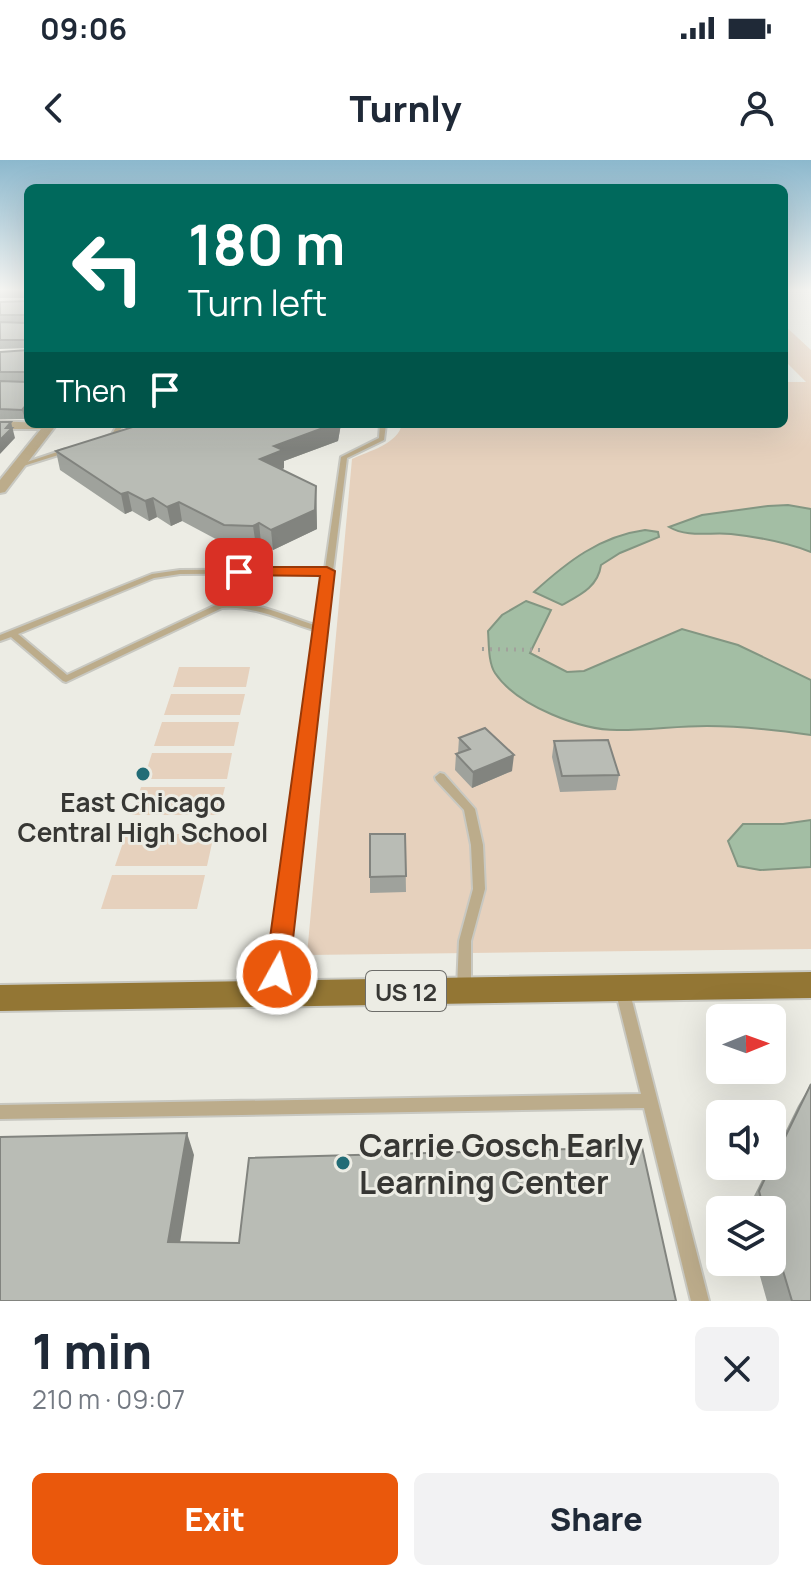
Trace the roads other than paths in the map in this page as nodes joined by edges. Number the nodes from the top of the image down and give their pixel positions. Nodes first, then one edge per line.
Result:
1 (0, 425) edge
2 (24, 425) edge
3 (47, 428) edge
4 (118, 428) edge
5 (383, 428) edge
6 (94, 442) edge
7 (79, 447) edge
8 (11, 469) edge
9 (0, 489) edge
10 (327, 571) junction
11 (319, 629) junction
12 (12, 633) junction
13 (0, 638) edge
14 (440, 777) dead end
15 (811, 985) edge
16 (621, 987) junction
17 (464, 990) junction
18 (274, 993) junction
19 (0, 998) edge
20 (650, 1101) junction
21 (0, 1112) edge
22 (700, 1301) edge

1 - 2 street
3 - 8 street
4 - 6 lane
5 - 10 lane
7 - 8 lane
8 - 9 street
10 - 11 lane
10 - 12 lane
11 - 12 lane
11 - 18 lane
12 - 13 lane
14 - 17 lane
15 - 16 main road, US 12
16 - 17 main road, US 12
16 - 20 lane
17 - 18 main road, US 12
18 - 19 main road, US 12
20 - 21 lane
20 - 22 lane

